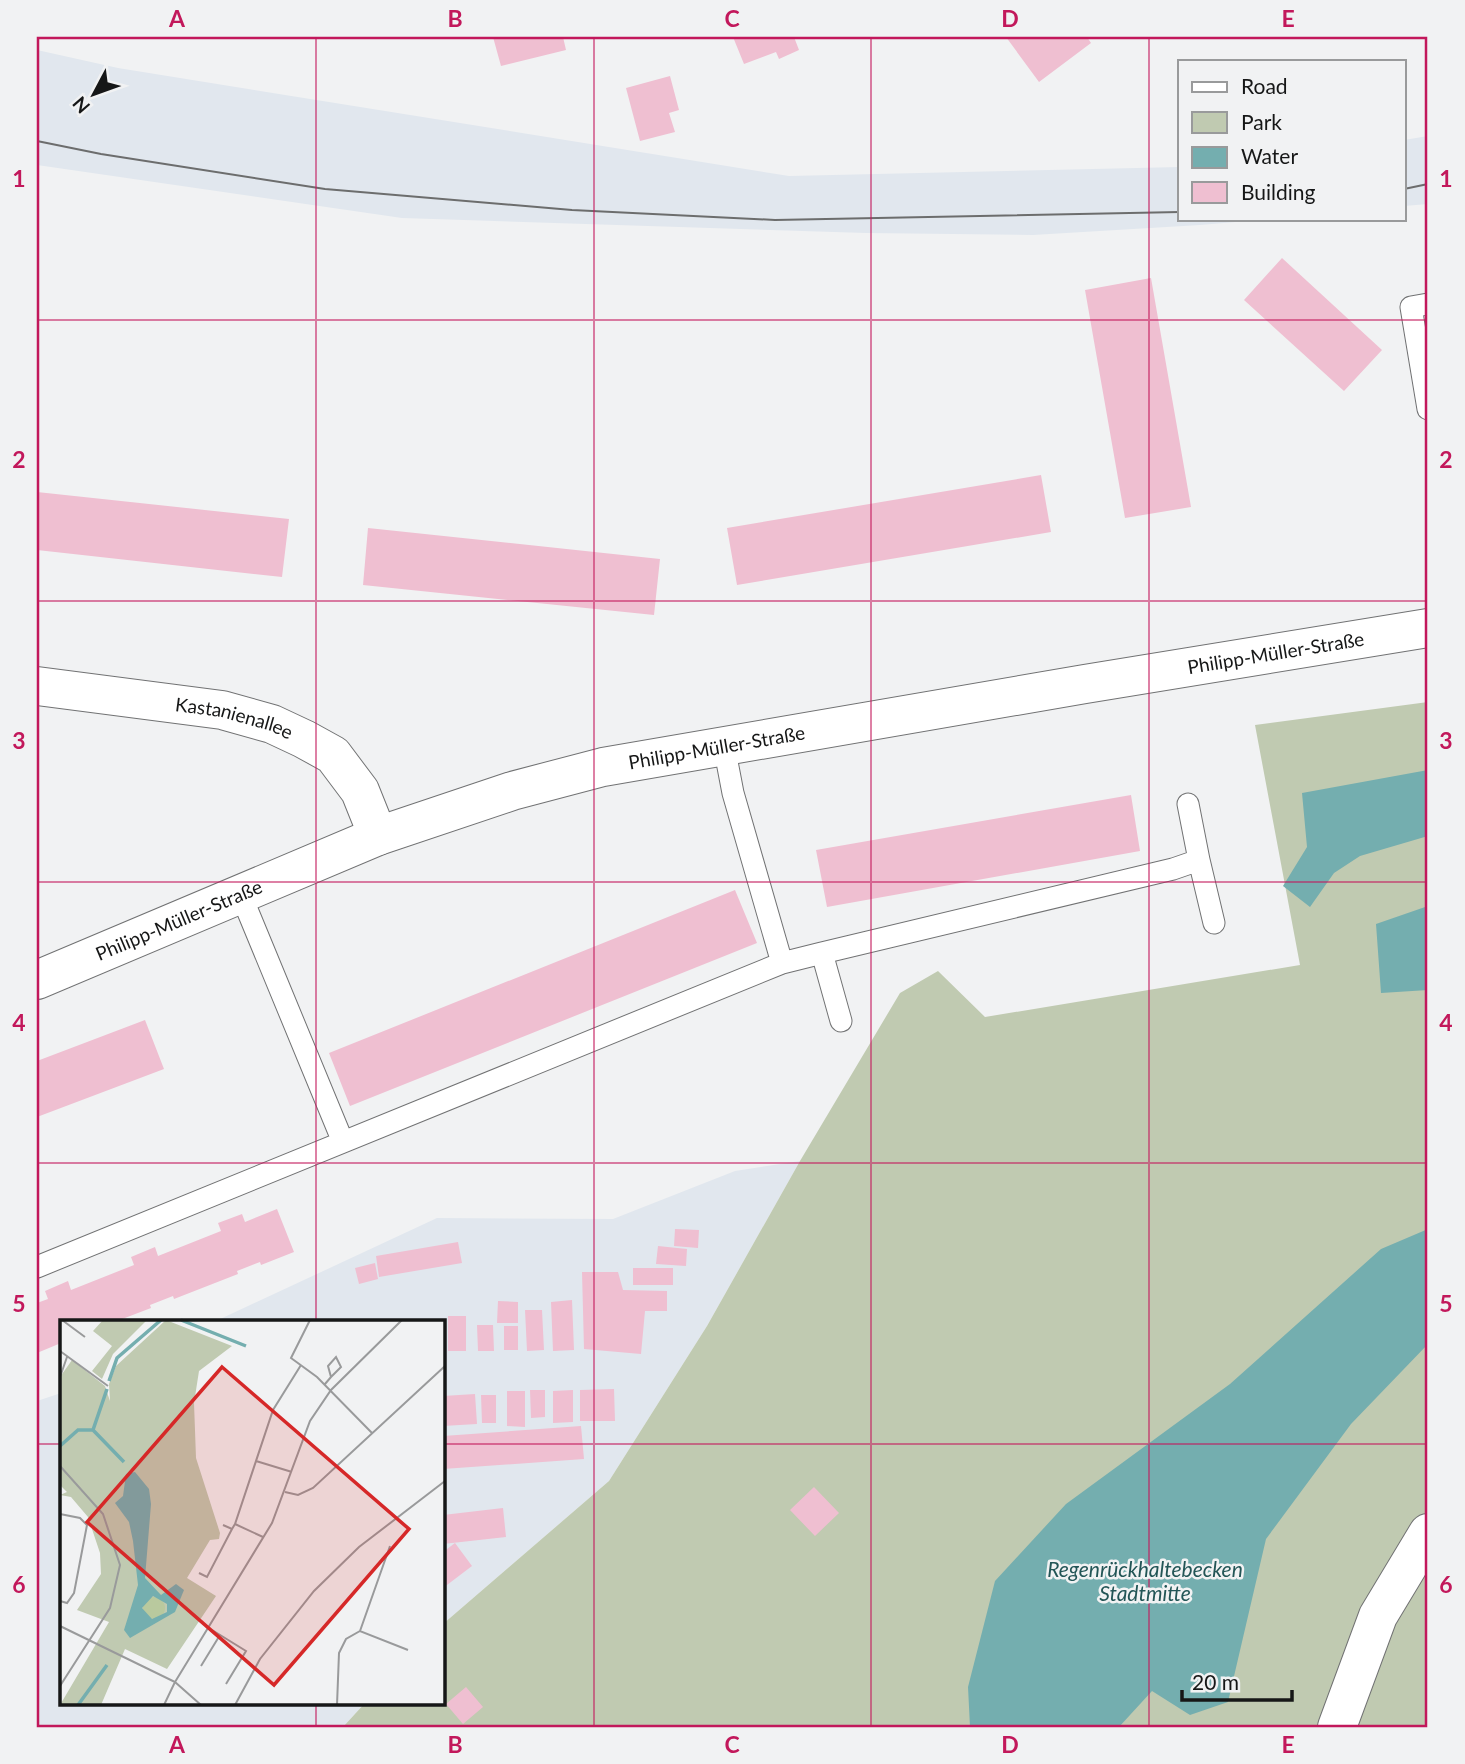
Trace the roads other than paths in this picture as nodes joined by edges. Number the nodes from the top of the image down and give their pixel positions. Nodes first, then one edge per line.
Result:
1 (1428, 304) edge
2 (1428, 409) edge
3 (1428, 628) edge
4 (37, 686) edge
5 (724, 746) junction
6 (1188, 804) dead end
7 (378, 836) junction
8 (1199, 860) junction
9 (241, 895) junction
10 (1214, 923) dead end
11 (822, 953) junction
12 (782, 963) junction
13 (37, 980) edge
14 (841, 1021) dead end
15 (343, 1142) junction
16 (37, 1267) edge
17 (1428, 1533) edge
18 (1337, 1727) edge

1 - 2 lane
3 - 5 main road, Philipp-Müller-Straße
4 - 7 main road, Kastanienallee
5 - 7 main road, Philipp-Müller-Straße
5 - 12 lane
6 - 8 lane
7 - 9 main road, Philipp-Müller-Straße
8 - 10 lane
8 - 11 lane
9 - 13 main road, Philipp-Müller-Straße
9 - 15 lane
11 - 12 lane
11 - 14 lane
12 - 15 lane
15 - 16 lane
17 - 18 main road

